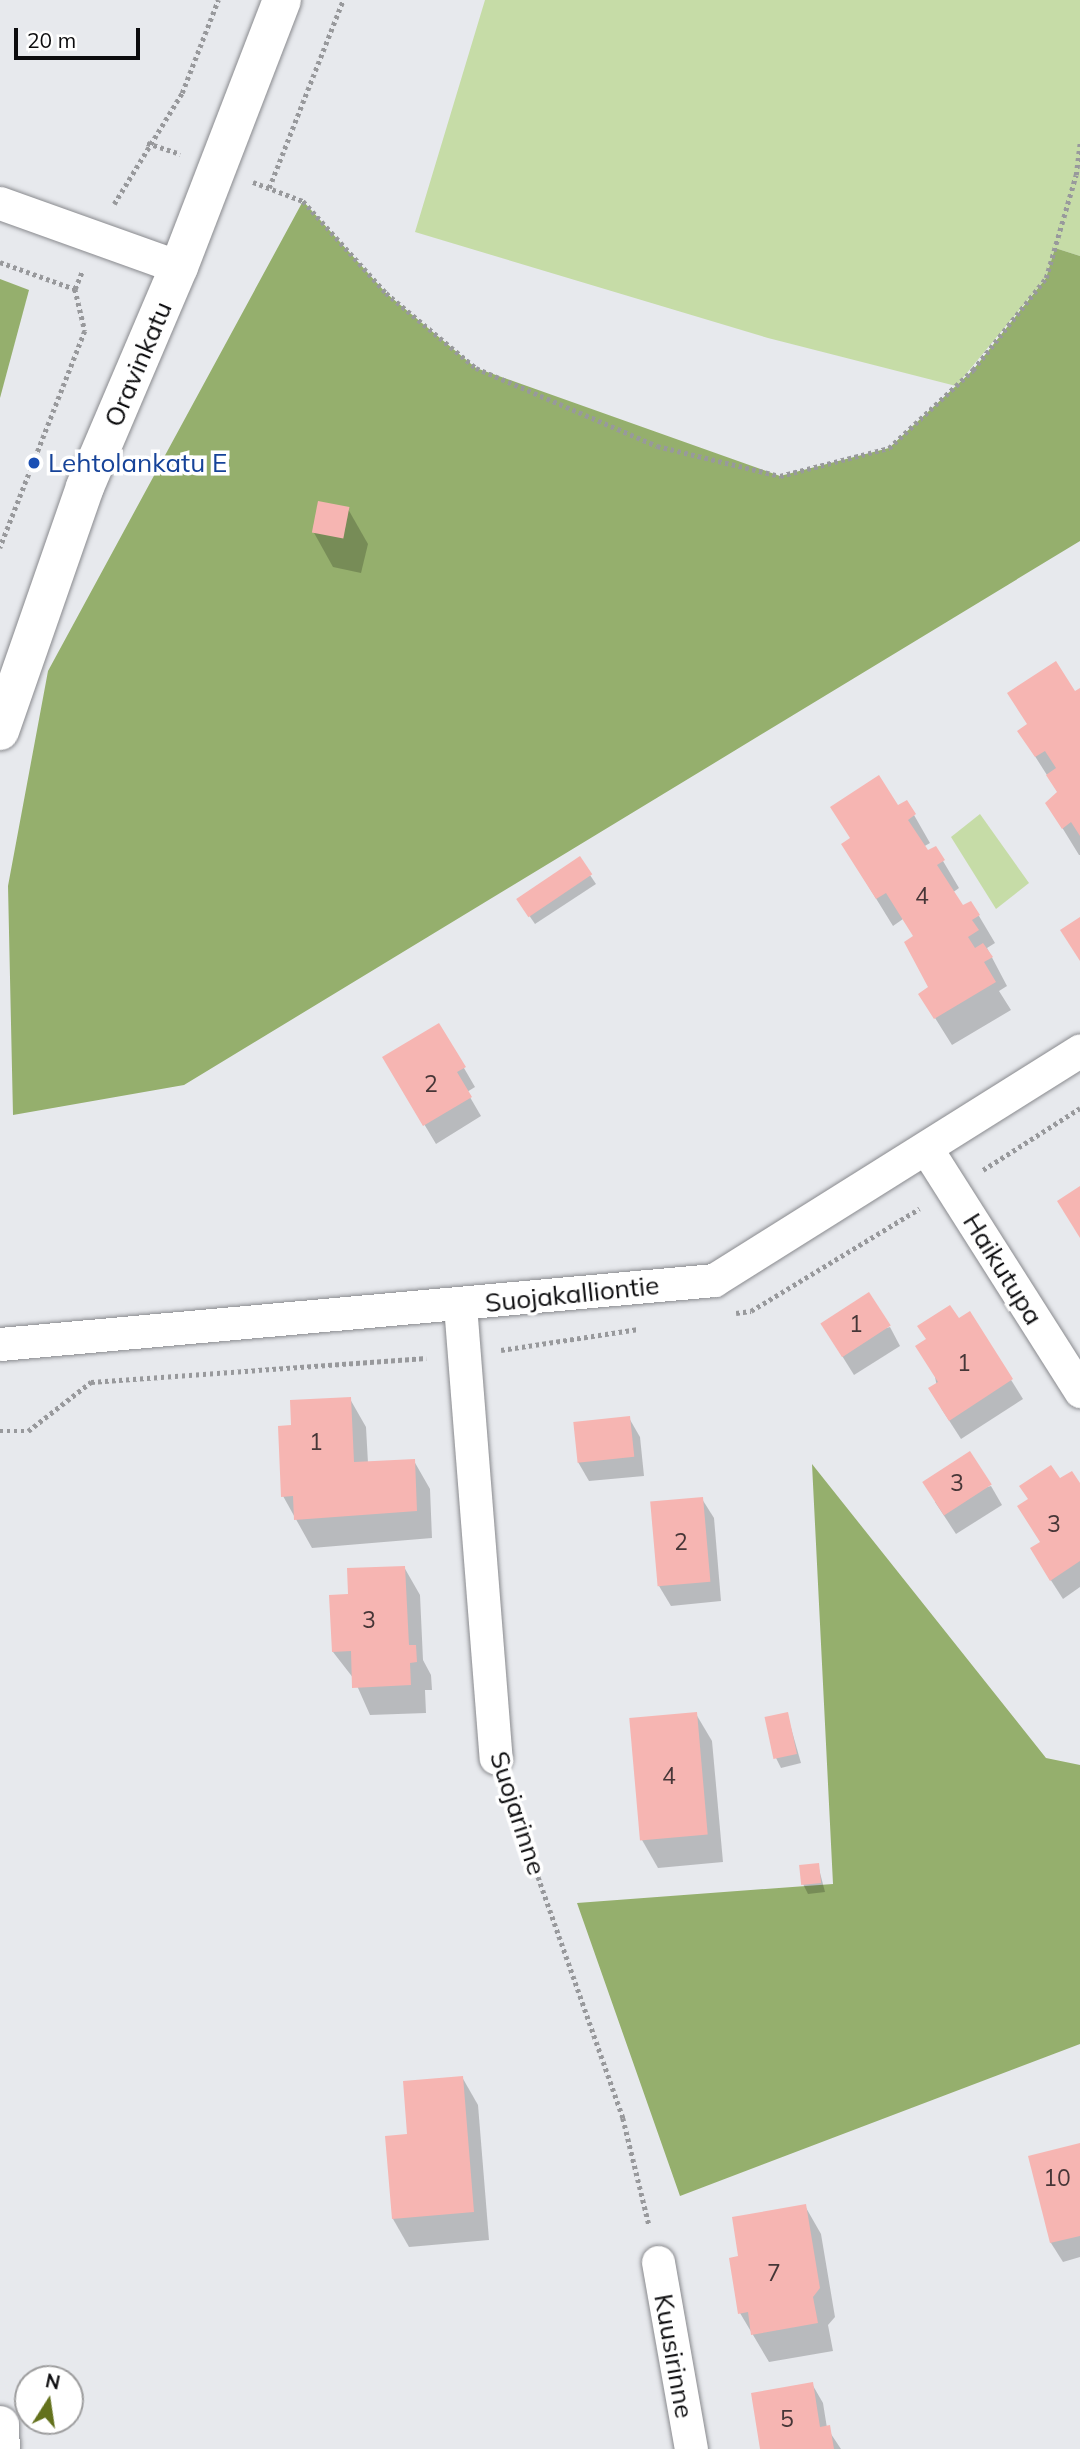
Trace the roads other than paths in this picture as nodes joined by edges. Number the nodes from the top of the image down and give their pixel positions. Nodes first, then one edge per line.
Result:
1 (282, 0) edge
2 (0, 204) edge
3 (179, 267) junction
4 (0, 731) edge
5 (1080, 1050) edge
6 (926, 1148) junction
7 (460, 1305) junction
8 (0, 1344) edge
9 (1080, 1391) edge
10 (496, 1758) road end
11 (657, 2262) road end
12 (0, 2425) edge
13 (1, 2449) edge
14 (691, 2449) edge

1 - 3 street, Oravinkatu
2 - 3 street
3 - 4 street, Oravinkatu
5 - 6 street, Suojakalliontie
6 - 7 street, Suojakalliontie
6 - 9 street, Haikutupa
7 - 8 street, Suojakalliontie
7 - 10 street, Suojarinne
11 - 14 street, Kuusirinne
12 - 13 street

